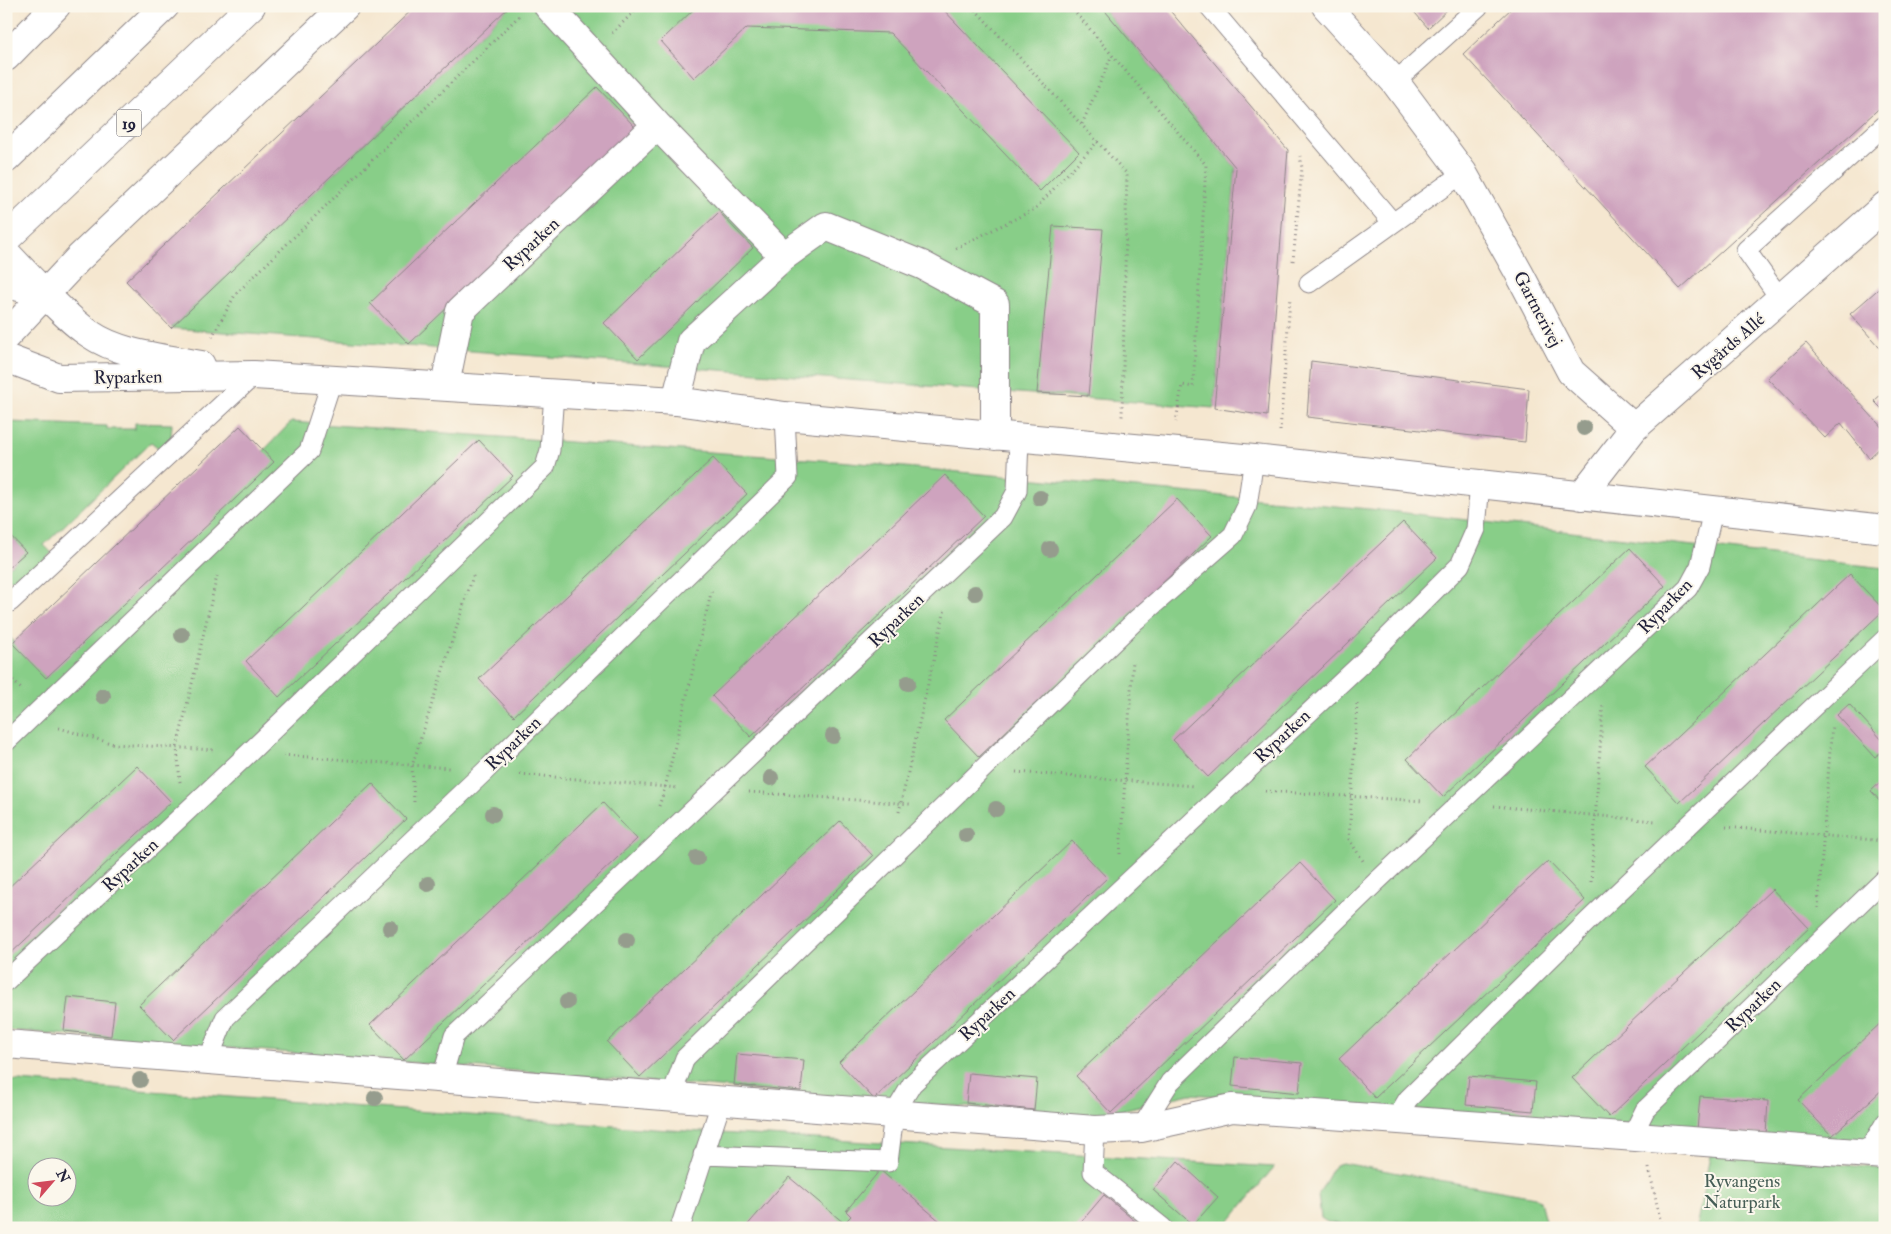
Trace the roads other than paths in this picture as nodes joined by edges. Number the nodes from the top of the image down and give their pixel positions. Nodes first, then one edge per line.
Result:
1 (56, 6) edge
2 (165, 6) edge
3 (251, 6) edge
4 (345, 6) edge
5 (1209, 6) edge
6 (1326, 6) edge
7 (1479, 6) edge
8 (535, 10) edge
9 (6, 57) edge
10 (1395, 82) junction
11 (657, 125) junction
12 (1885, 125) edge
13 (6, 159) edge
14 (1463, 173) junction
15 (1885, 206) edge
16 (1393, 223) junction
17 (6, 239) edge
18 (6, 253) edge
19 (784, 256) junction
20 (1309, 283) dead end
21 (25, 285) edge
22 (1781, 300) junction
23 (6, 336) edge
24 (6, 358) edge
25 (254, 375) junction
26 (332, 380) junction
27 (445, 386) junction
28 (554, 393) junction
29 (676, 401) junction
30 (785, 416) junction
31 (1634, 428) junction
32 (1007, 438) junction
33 (1254, 459) junction
34 (1480, 483) junction
35 (1581, 496) junction
36 (1713, 511) junction
37 (1885, 529) edge
38 (6, 598) edge
39 (1885, 639) edge
40 (6, 742) edge
41 (1885, 879) edge
42 (6, 981) edge
43 (6, 1044) edge
44 (208, 1060) junction
45 (442, 1078) junction
46 (671, 1096) junction
47 (722, 1100) junction
48 (894, 1114) junction
49 (1396, 1120) junction
50 (1885, 1123) edge
51 (1141, 1128) junction
52 (1096, 1130) junction
53 (1634, 1138) junction
54 (703, 1155) junction
55 (1875, 1155) edge
56 (680, 1228) edge
57 (1163, 1228) edge

1 - 9 main road
2 - 13 main road
3 - 17 main road, 19
4 - 21 main road
5 - 16 lane
6 - 10 main road, Gartnerivej
7 - 10 lane
8 - 11 main road
10 - 14 main road, Gartnerivej
11 - 19 main road
11 - 27 main road, Ryparken
12 - 22 lane
14 - 16 lane
14 - 31 main road, Gartnerivej
15 - 22 main road, Rygårds Allé
16 - 20 lane
18 - 21 main road, Ryparken
19 - 29 main road, Ryparken
19 - 32 main road, Ryparken
21 - 23 main road
21 - 25 main road, Ryparken
22 - 31 main road, Rygårds Allé
24 - 25 main road, Ryparken
25 - 26 main road, Ryparken
25 - 38 lane
26 - 27 main road, Ryparken
26 - 40 lane
27 - 28 main road, Ryparken
28 - 29 main road, Ryparken
28 - 42 lane, Ryparken
29 - 30 main road, Ryparken
30 - 32 main road, Ryparken
30 - 44 lane, Ryparken
31 - 35 main road, Rygårds Allé
32 - 33 main road, Ryparken
32 - 45 lane, Ryparken
33 - 34 main road, Ryparken
33 - 46 lane
34 - 35 main road, Ryparken
34 - 48 lane, Ryparken
35 - 36 main road, Ryparken
36 - 37 main road, Ryparken
36 - 51 lane, Ryparken
39 - 49 lane
41 - 53 lane, Ryparken
43 - 44 main road
44 - 45 main road
45 - 46 main road
46 - 47 main road
47 - 48 main road
47 - 54 lane
48 - 52 main road
48 - 54 lane
49 - 51 main road
49 - 53 main road
50 - 55 lane
51 - 52 main road
52 - 57 lane
53 - 55 main road
54 - 56 lane

